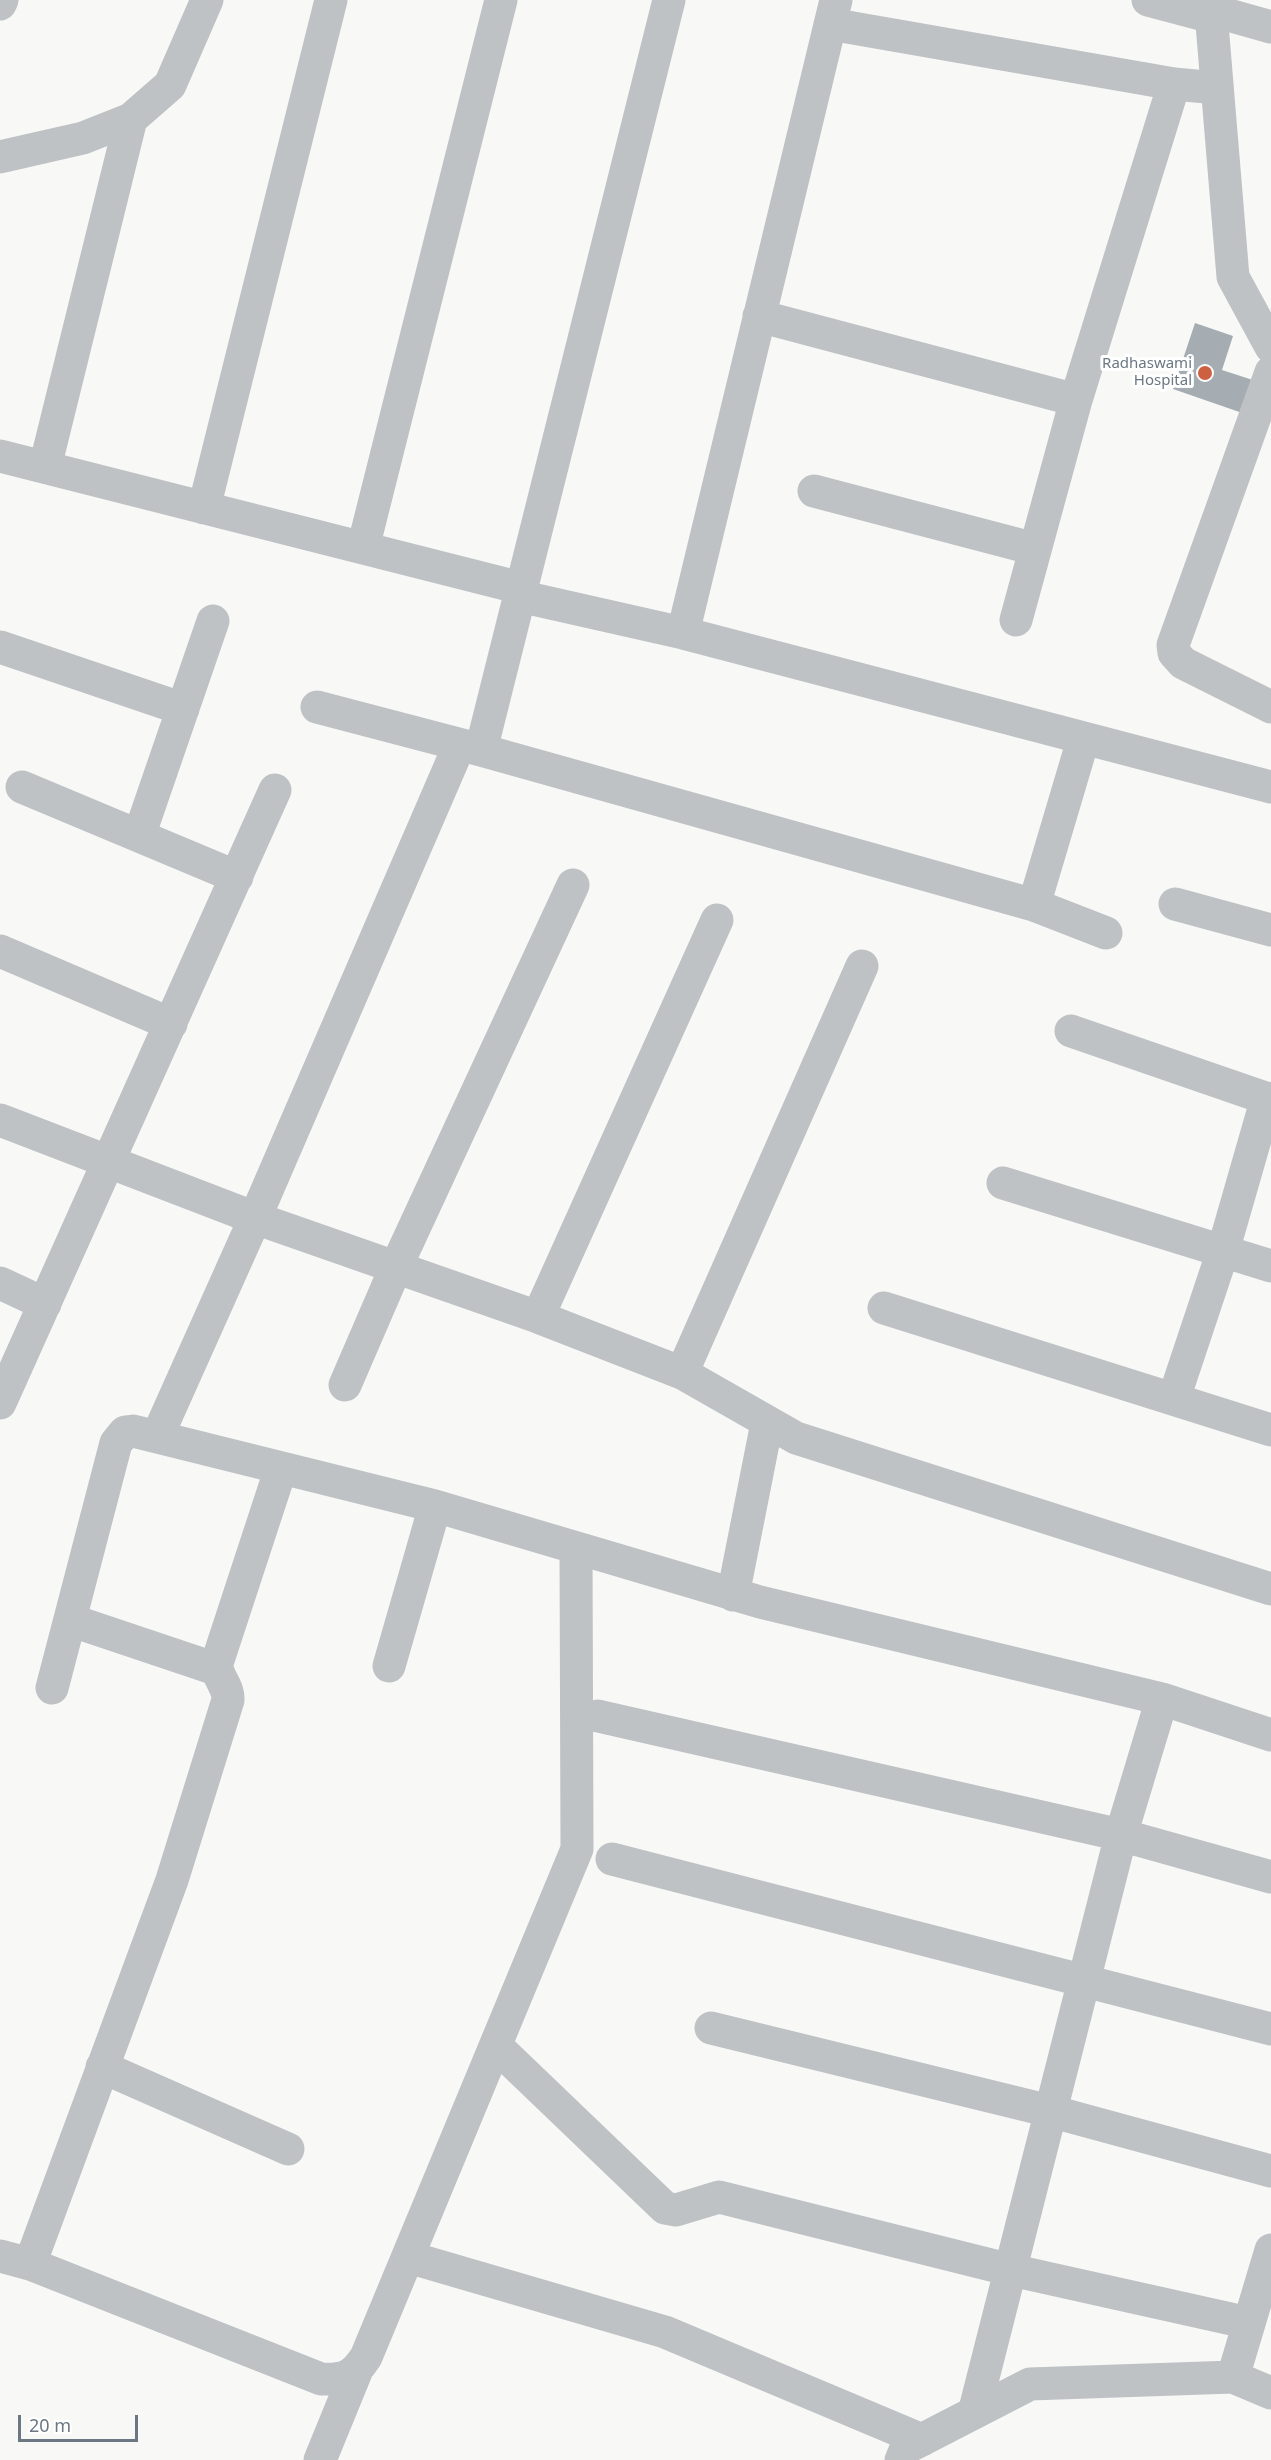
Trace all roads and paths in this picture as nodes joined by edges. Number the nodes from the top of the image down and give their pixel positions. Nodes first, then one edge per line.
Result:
1 (2, 0) edge
2 (207, 0) edge
3 (331, 0) edge
4 (501, 0) edge
5 (669, 0) edge
6 (1148, 0) edge
7 (0, 4) edge
8 (1211, 9) edge
9 (833, 12) edge
10 (1271, 27) edge
11 (1174, 84) junction
12 (1217, 88) junction
13 (131, 119) junction
14 (0, 157) edge
15 (759, 316) junction
16 (1269, 328) edge
17 (1271, 372) edge
18 (1076, 400) junction
19 (0, 456) edge
20 (45, 467) junction
21 (814, 491) dead end
22 (204, 508) junction
23 (363, 548) junction
24 (1035, 549) junction
25 (520, 592) junction
26 (213, 621) dead end
27 (1016, 621) dead end
28 (683, 633) junction
29 (0, 647) edge
30 (1271, 706) edge
31 (317, 707) dead end
32 (183, 709) junction
33 (1083, 740) junction
34 (470, 748) junction
35 (22, 787) dead end
36 (1271, 787) edge
37 (275, 790) dead end
38 (139, 836) junction
39 (237, 877) junction
40 (573, 885) dead end
41 (1175, 904) dead end
42 (1034, 905) junction
43 (717, 920) dead end
44 (1271, 929) edge
45 (1106, 933) dead end
46 (0, 951) edge
47 (862, 966) dead end
48 (171, 1024) junction
49 (1071, 1031) dead end
50 (1269, 1099) edge
51 (0, 1120) edge
52 (110, 1162) junction
53 (1003, 1183) dead end
54 (255, 1218) junction
55 (1223, 1251) junction
56 (1271, 1266) edge
57 (396, 1268) junction
58 (0, 1283) edge
59 (45, 1304) junction
60 (884, 1308) dead end
61 (538, 1317) junction
62 (682, 1373) junction
63 (345, 1384) dead end
64 (1174, 1398) junction
65 (0, 1403) edge
66 (767, 1423) junction
67 (1271, 1430) edge
68 (157, 1437) junction
69 (281, 1468) junction
70 (435, 1506) junction
71 (576, 1548) junction
72 (1271, 1588) edge
73 (733, 1595) junction
74 (70, 1620) junction
75 (389, 1666) dead end
76 (216, 1669) junction
77 (52, 1688) dead end
78 (1162, 1699) junction
79 (598, 1716) dead end
80 (1271, 1735) edge
81 (1121, 1835) junction
82 (612, 1859) dead end
83 (1271, 1877) edge
84 (1083, 1980) junction
85 (711, 2028) dead end
86 (1271, 2029) edge
87 (496, 2046) junction
88 (102, 2067) junction
89 (1050, 2111) junction
90 (288, 2149) dead end
91 (1271, 2171) edge
92 (1271, 2250) edge
93 (408, 2257) junction
94 (15, 2260) edge
95 (1011, 2270) junction
96 (1249, 2323) junction
97 (356, 2372) junction
98 (1233, 2377) junction
99 (1271, 2393) edge
100 (974, 2413) junction
101 (911, 2450) edge
102 (321, 2460) edge

1 - 7 street
2 - 13 street
3 - 22 street
4 - 23 street
5 - 25 street
6 - 8 street
8 - 10 street
8 - 12 street
9 - 11 street
9 - 15 street
11 - 12 street
11 - 18 street
12 - 16 street
13 - 14 street
13 - 20 street
15 - 18 street
15 - 28 street
17 - 30 street
18 - 24 street
19 - 20 street
20 - 22 street
21 - 24 street
22 - 23 street
23 - 25 street
24 - 27 street
25 - 28 street
25 - 34 street
26 - 32 street
28 - 33 street
29 - 32 street
31 - 34 street
32 - 38 street
33 - 36 street
33 - 42 street
34 - 42 street
34 - 54 street
35 - 38 street
37 - 39 street
38 - 39 street
39 - 48 street
40 - 57 street
41 - 44 street
42 - 45 street
43 - 61 street
46 - 48 street
47 - 62 street
48 - 52 street
49 - 50 street
50 - 55 street
51 - 52 street
52 - 54 street
52 - 59 street
53 - 55 street
54 - 57 street
54 - 68 street
55 - 56 street
55 - 64 street
57 - 61 street
57 - 63 street
58 - 59 street
59 - 65 street
60 - 64 street
61 - 62 street
62 - 66 street
64 - 67 street
66 - 72 street
66 - 73 street
68 - 69 street
68 - 74 street
69 - 70 street
69 - 76 street
70 - 71 street
70 - 75 street
71 - 73 street
71 - 87 street
73 - 78 street
74 - 76 street
74 - 77 street
76 - 88 street
78 - 80 street
78 - 81 street
79 - 81 street
81 - 83 street
81 - 84 street
82 - 84 street
84 - 86 street
84 - 89 street
85 - 89 street
87 - 93 street
87 - 95 street
88 - 90 street
88 - 94 street
89 - 91 street
89 - 95 street
92 - 96 street
93 - 97 street
93 - 101 street
94 - 97 street
95 - 96 street
95 - 100 street
96 - 98 street
97 - 102 street
98 - 99 street
98 - 100 street
100 - 101 street

